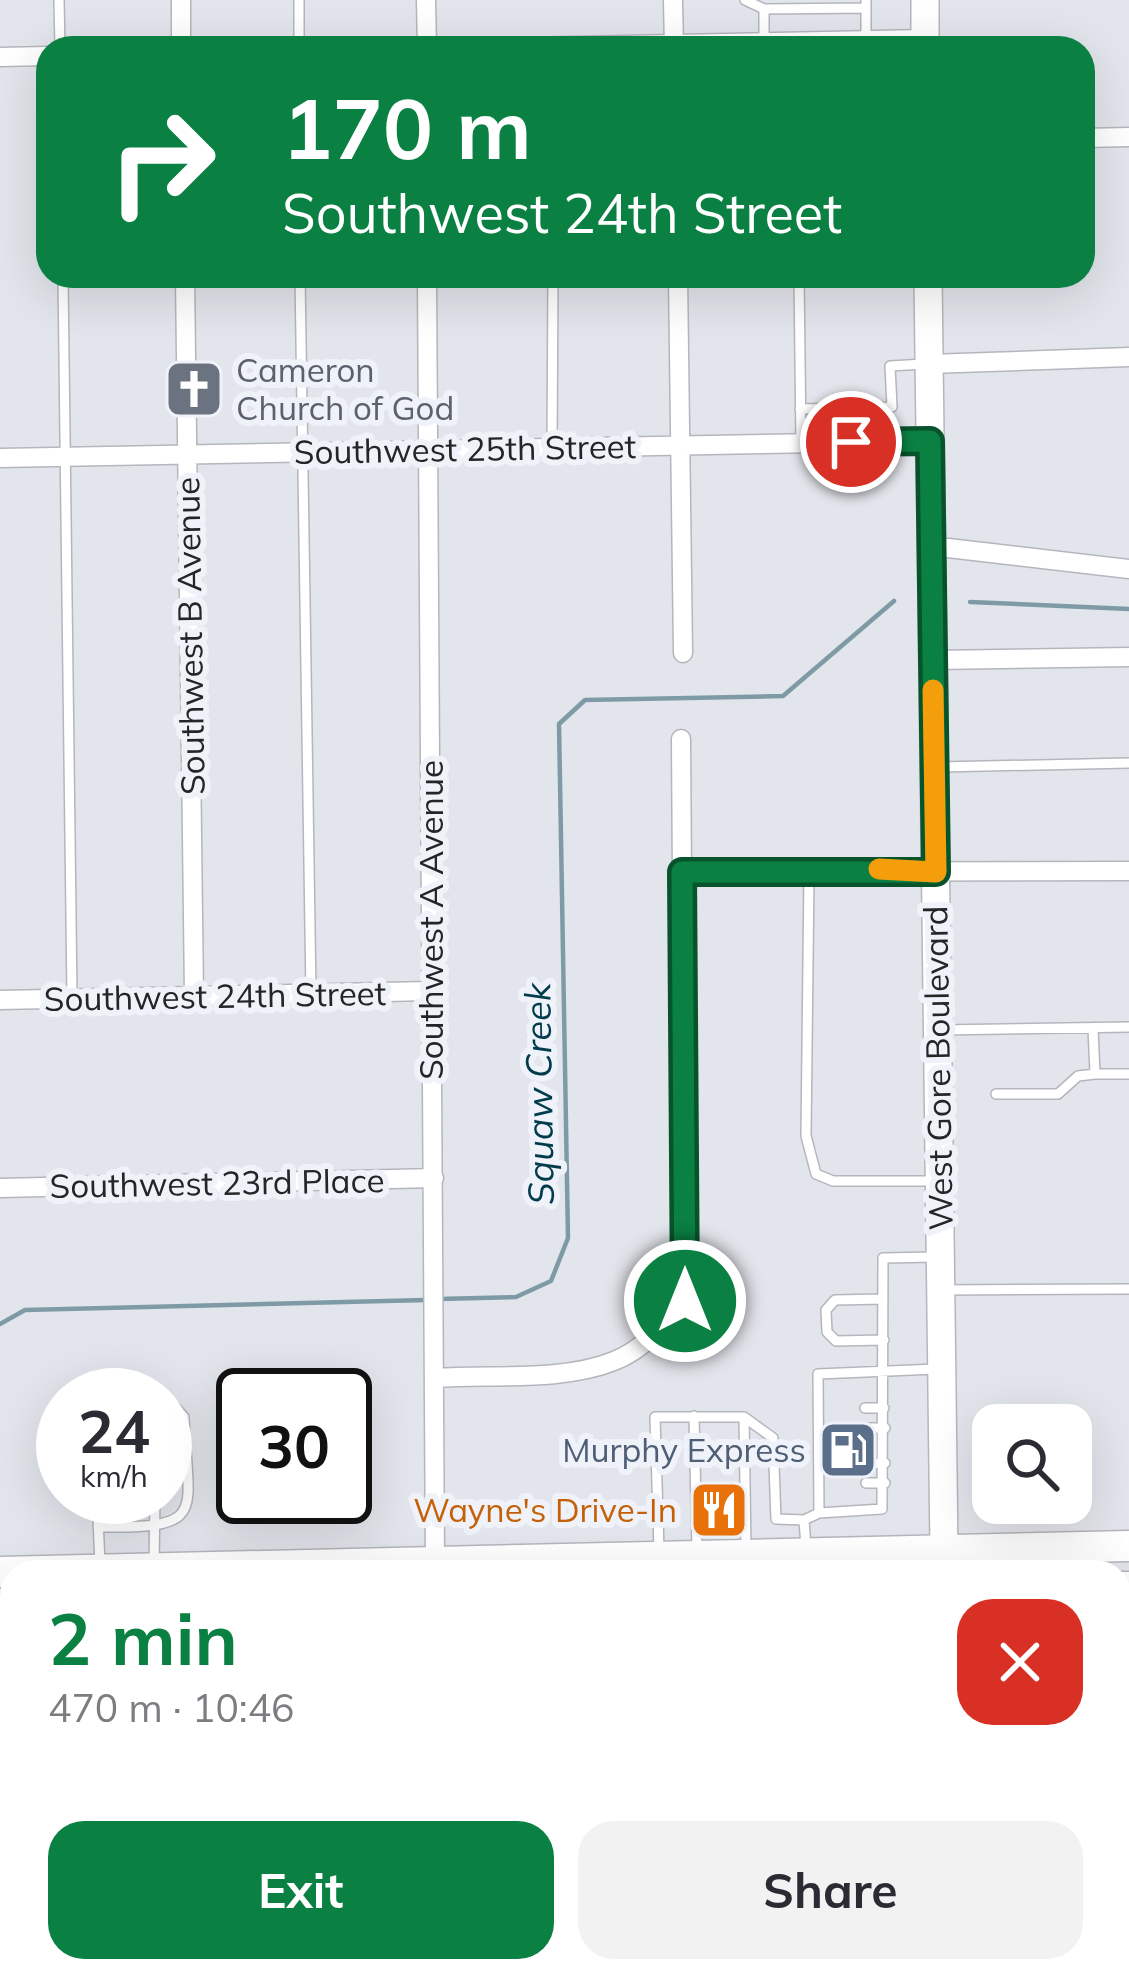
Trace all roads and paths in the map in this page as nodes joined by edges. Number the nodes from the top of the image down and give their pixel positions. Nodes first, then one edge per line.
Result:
1 (59, 0) edge
2 (181, 0) edge
3 (299, 0) edge
4 (426, 0) edge
5 (674, 0) edge
6 (745, 0) edge
7 (925, 0) edge
8 (866, 4) edge
9 (762, 5) edge
10 (60, 36) edge
11 (181, 36) edge
12 (299, 36) edge
13 (427, 36) edge
14 (674, 36) edge
15 (764, 36) edge
16 (866, 36) edge
17 (925, 36) edge
18 (36, 56) edge
19 (0, 57) edge
20 (1129, 136) edge
21 (1095, 137) edge
22 (63, 288) edge
23 (184, 288) edge
24 (300, 288) edge
25 (428, 288) edge
26 (553, 288) edge
27 (678, 288) edge
28 (799, 288) edge
29 (928, 288) edge
30 (1129, 358) edge
31 (929, 364) junction
32 (800, 409) junction
33 (930, 441) junction
34 (801, 443) junction
35 (680, 445) junction
36 (552, 448) junction
37 (428, 450) junction
38 (301, 452) junction
39 (188, 454) junction
40 (65, 457) junction
41 (0, 458) edge
42 (932, 546) junction
43 (1129, 568) edge
44 (683, 653) dead end
45 (1129, 657) edge
46 (933, 660) junction
47 (681, 739) dead end
48 (1129, 763) edge
49 (934, 767) junction
50 (809, 869) junction
51 (1129, 871) edge
52 (682, 872) junction
53 (936, 872) junction
54 (430, 991) junction
55 (311, 994) junction
56 (194, 996) junction
57 (72, 999) junction
58 (0, 1000) edge
59 (1129, 1027) edge
60 (1093, 1028) junction
61 (938, 1030) junction
62 (1096, 1074) junction
63 (1129, 1074) edge
64 (996, 1094) dead end
65 (434, 1178) junction
66 (940, 1181) junction
67 (0, 1188) edge
68 (940, 1257) junction
69 (1129, 1289) edge
70 (941, 1290) junction
71 (883, 1299) junction
72 (884, 1340) junction
73 (942, 1369) junction
74 (884, 1371) junction
75 (436, 1378) junction
76 (865, 1408) dead end
77 (884, 1408) junction
78 (818, 1409) junction
79 (832, 1409) dead end
80 (694, 1416) junction
81 (744, 1417) junction
82 (885, 1428) junction
83 (832, 1429) dead end
84 (866, 1429) dead end
85 (818, 1430) junction
86 (885, 1463) junction
87 (819, 1464) junction
88 (833, 1464) dead end
89 (866, 1464) dead end
90 (866, 1483) dead end
91 (885, 1483) junction
92 (819, 1484) junction
93 (833, 1484) dead end
94 (819, 1513) junction
95 (804, 1520) junction
96 (98, 1524) edge
97 (154, 1524) edge
98 (169, 1524) edge
99 (98, 1528) junction
100 (154, 1528) junction
101 (1129, 1546) edge
102 (806, 1554) junction
103 (746, 1556) junction
104 (698, 1558) junction
105 (659, 1559) junction
106 (100, 1560) edge
107 (154, 1560) edge
108 (435, 1560) edge
109 (651, 1560) edge
110 (924, 1560) edge
111 (944, 1560) edge
112 (956, 1560) edge

1 - 10 lane
2 - 11 street
3 - 12 lane
4 - 13 street
5 - 14 street
6 - 9 lane
7 - 17 main road
8 - 9 lane
8 - 16 lane
9 - 15 lane
18 - 19 street
20 - 21 street
22 - 40 lane
23 - 39 street, Southwest B Avenue
24 - 38 lane
25 - 37 street, Southwest A Avenue
26 - 36 lane
27 - 35 street
28 - 32 lane
29 - 31 main road, West Gore Boulevard
30 - 31 street
31 - 32 lane
31 - 33 main road, West Gore Boulevard
32 - 34 lane
33 - 34 street, Southwest 25th Street
33 - 42 main road, West Gore Boulevard
34 - 35 street, Southwest 25th Street
35 - 36 street, Southwest 25th Street
35 - 44 street
36 - 37 street, Southwest 25th Street
37 - 38 street, Southwest 25th Street
37 - 54 street, Southwest A Avenue
38 - 39 street, Southwest 25th Street
38 - 55 lane
39 - 40 street, Southwest 25th Street
39 - 56 street, Southwest B Avenue
40 - 41 street, Southwest 25th Street
40 - 57 lane
42 - 43 street
42 - 46 main road, West Gore Boulevard
45 - 46 street
46 - 49 main road, West Gore Boulevard
47 - 52 street
48 - 49 lane
49 - 53 main road, West Gore Boulevard
50 - 52 street
50 - 53 street
50 - 66 lane
51 - 53 street
52 - 75 street
53 - 61 main road, West Gore Boulevard
54 - 55 street, Southwest 24th Street
54 - 65 street, Southwest A Avenue
55 - 56 street, Southwest 24th Street
56 - 57 street, Southwest 24th Street
57 - 58 street, Southwest 24th Street
59 - 60 lane
60 - 61 lane
60 - 62 lane
61 - 66 main road, West Gore Boulevard
62 - 63 lane
62 - 64 lane
65 - 67 street, Southwest 23rd Place
65 - 75 street, Southwest A Avenue
66 - 68 main road, West Gore Boulevard
68 - 70 main road, West Gore Boulevard
68 - 71 lane
69 - 70 lane
70 - 73 main road, West Gore Boulevard
71 - 72 lane
71 - 72 lane
72 - 74 lane
73 - 74 lane
73 - 111 main road, West Gore Boulevard
74 - 77 lane
74 - 78 lane
75 - 108 street, Southwest A Avenue
76 - 77 lane
77 - 82 lane
78 - 79 lane
78 - 85 lane
80 - 81 lane
80 - 104 lane
80 - 105 lane
81 - 95 lane
81 - 103 lane
82 - 84 lane
82 - 86 lane
83 - 85 lane
85 - 87 lane
86 - 89 lane
86 - 91 lane
87 - 88 lane
87 - 92 lane
90 - 91 lane
91 - 94 lane
92 - 93 lane
92 - 94 lane
94 - 95 lane
95 - 102 lane
96 - 99 lane
97 - 100 lane
98 - 100 lane
99 - 100 lane
99 - 106 lane
100 - 107 lane
101 - 112 main road
102 - 103 main road
102 - 110 main road
103 - 104 main road
104 - 105 main road
105 - 109 main road

